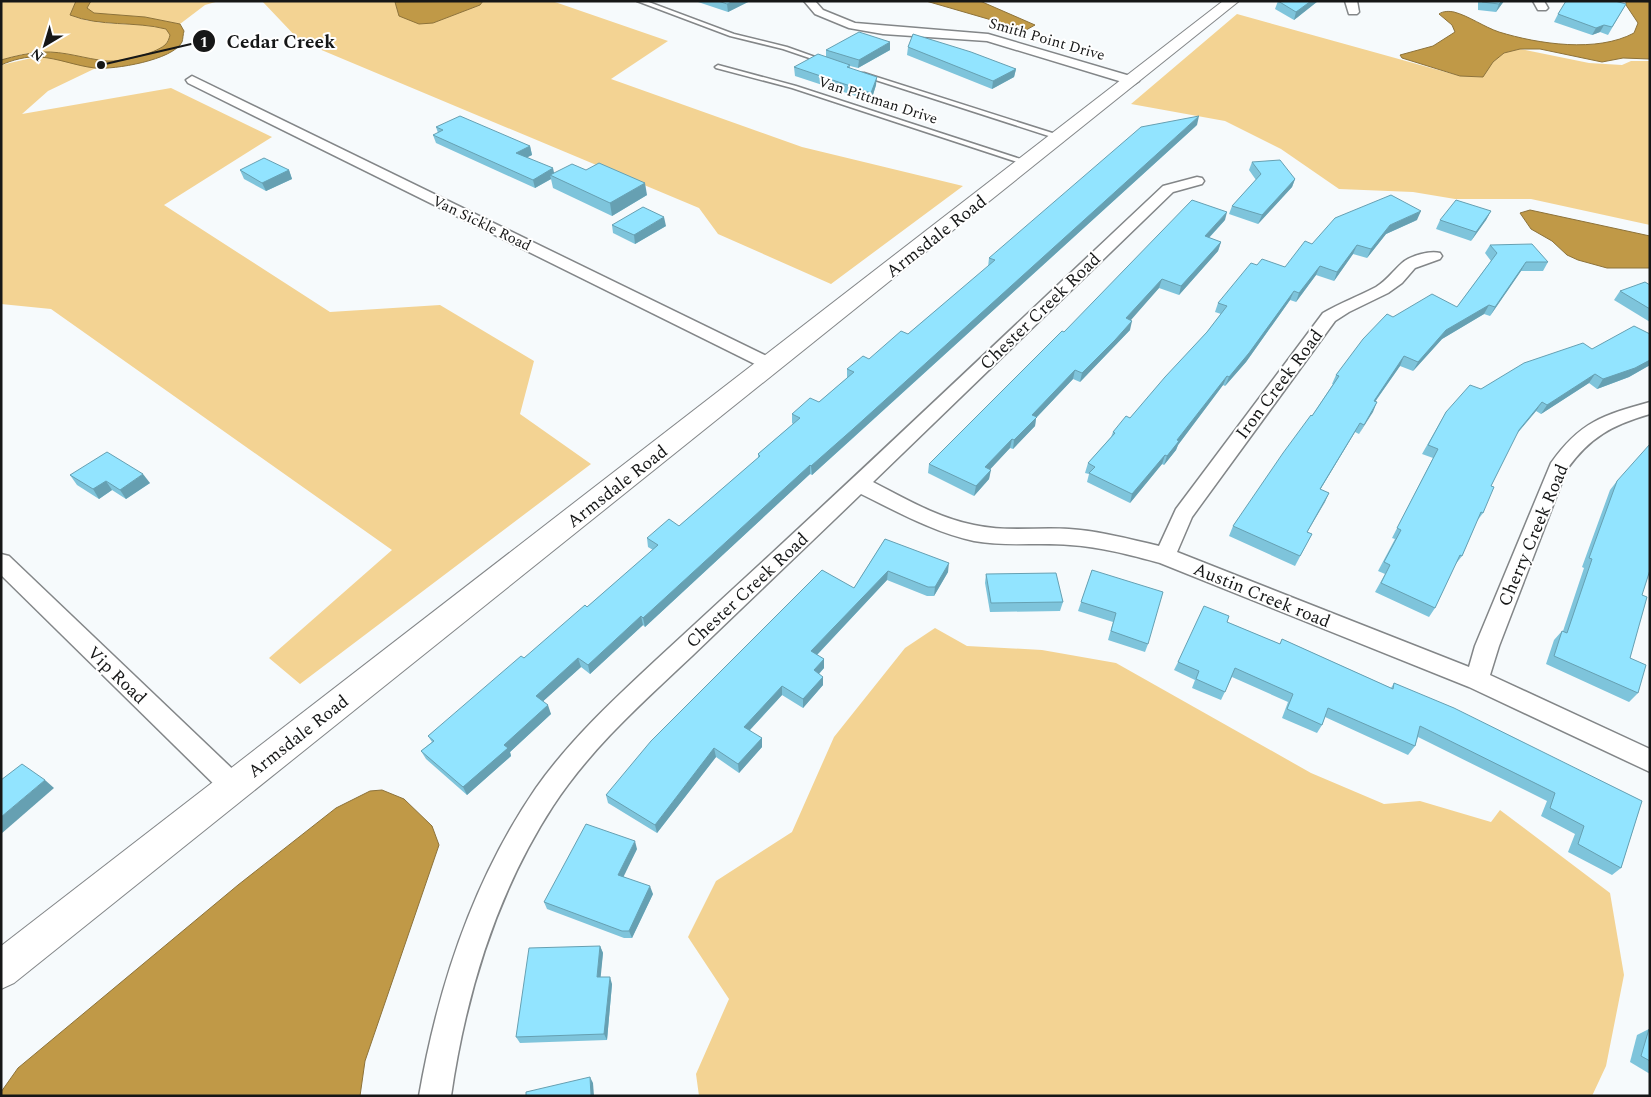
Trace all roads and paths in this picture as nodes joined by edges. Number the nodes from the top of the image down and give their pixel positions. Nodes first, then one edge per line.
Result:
1 (640, 1) edge
2 (809, 1) edge
3 (1232, 1) edge
4 (1030, 49) junction
5 (1017, 56) dead end
6 (838, 66) edge
7 (718, 67) dead end
8 (856, 72) edge
9 (1137, 78) junction
10 (192, 80) dead end
11 (1061, 138) junction
12 (1029, 162) junction
13 (1197, 180) dead end
14 (1434, 256) dead end
15 (771, 365) junction
16 (1650, 408) edge
17 (859, 484) junction
18 (1166, 556) junction
19 (1, 562) edge
20 (1477, 680) junction
21 (1650, 761) edge
22 (234, 787) junction
23 (1, 970) edge
24 (435, 1096) edge

1 - 6 lane
2 - 4 street, Smith Point Drive
3 - 9 street, Armsdale Road
4 - 5 street
4 - 9 street, Smith Point Drive
7 - 12 lane, Van Pittman Drive
8 - 11 lane
9 - 11 street, Armsdale Road
10 - 15 street, Van Sickle Road
11 - 12 street, Armsdale Road
12 - 15 street, Armsdale Road
13 - 17 street, Chester Creek Road
14 - 18 street, Iron Creek Road
15 - 22 street, Armsdale Road
16 - 20 street, Cherry Creek Road
17 - 18 street, Austin Creek road
17 - 24 street, Chester Creek Road
18 - 20 street, Austin Creek road
19 - 22 street, Vip Road
20 - 21 street, Austin Creek road
22 - 23 street, Armsdale Road

